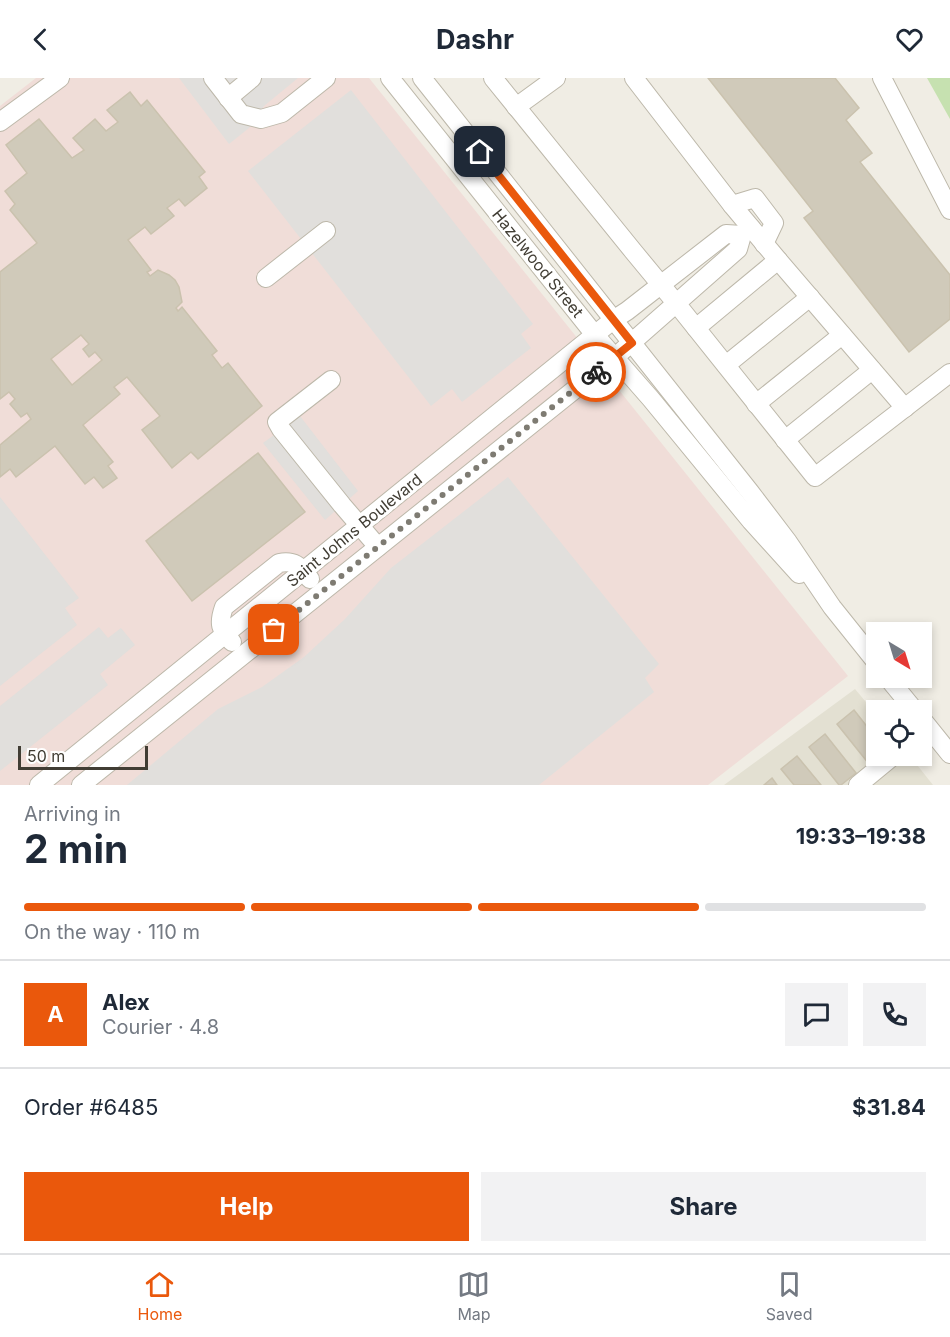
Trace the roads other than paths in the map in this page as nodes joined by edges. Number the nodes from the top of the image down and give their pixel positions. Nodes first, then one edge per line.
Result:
1 (60, 78) edge
2 (213, 78) edge
3 (252, 78) edge
4 (326, 78) edge
5 (390, 78) edge
6 (422, 78) edge
7 (493, 78) edge
8 (556, 78) edge
9 (634, 78) edge
10 (882, 78) edge
11 (228, 98) junction
12 (516, 107) junction
13 (0, 122) edge
14 (732, 205) junction
15 (950, 210) edge
16 (326, 231) dead end
17 (747, 232) junction
18 (764, 244) junction
19 (778, 260) junction
20 (266, 278) dead end
21 (661, 285) junction
22 (810, 297) junction
23 (676, 303) junction
24 (613, 320) junction
25 (696, 328) junction
26 (595, 335) junction
27 (842, 335) junction
28 (632, 343) junction
29 (614, 358) junction
30 (726, 365) junction
31 (872, 370) junction
32 (950, 373) edge
33 (331, 380) dead end
34 (756, 404) junction
35 (905, 408) junction
36 (785, 440) junction
37 (360, 525) junction
38 (378, 547) junction
39 (304, 571) junction
40 (321, 592) junction
41 (832, 608) junction
42 (225, 634) junction
43 (866, 650) edge
44 (243, 655) junction
45 (896, 688) edge
46 (906, 700) edge
47 (932, 735) edge
48 (950, 754) edge
49 (881, 766) edge
50 (39, 785) edge
51 (81, 785) edge
52 (858, 785) edge

1 - 13 street
2 - 11 street
3 - 11 street
4 - 11 street
5 - 26 street, Hazelwood Street
6 - 24 street, Hazelwood Street
7 - 12 street
8 - 12 street
9 - 14 street
10 - 15 street
12 - 21 street
14 - 17 street
14 - 18 street
16 - 20 street
17 - 18 street
17 - 21 street, Saint Johns Boulevard
17 - 23 street, Saint Johns Boulevard
18 - 19 street
19 - 22 street
19 - 25 street
21 - 23 street
21 - 24 street, Saint Johns Boulevard
22 - 27 street
22 - 30 street
23 - 25 street
23 - 28 street, Saint Johns Boulevard
24 - 26 street, Saint Johns Boulevard
24 - 28 street, Hazelwood Street
25 - 30 street
26 - 29 street, Hazelwood Street
26 - 37 street, Saint Johns Boulevard
27 - 31 street
27 - 34 street
28 - 29 street, Saint Johns Boulevard
28 - 41 street, Hazelwood Street
29 - 38 street, Saint Johns Boulevard
29 - 41 street, Hazelwood Street
30 - 34 street
31 - 35 street
31 - 36 street
32 - 35 street
33 - 37 street
34 - 36 street
35 - 36 street
37 - 38 street
37 - 39 street, Saint Johns Boulevard
38 - 40 street, Saint Johns Boulevard
39 - 40 street
39 - 42 street, Saint Johns Boulevard
40 - 44 street, Saint Johns Boulevard
41 - 43 street, Hazelwood Street
42 - 44 street
42 - 50 street, Saint Johns Boulevard
44 - 51 street, Saint Johns Boulevard
45 - 46 street
47 - 48 street
49 - 52 street

